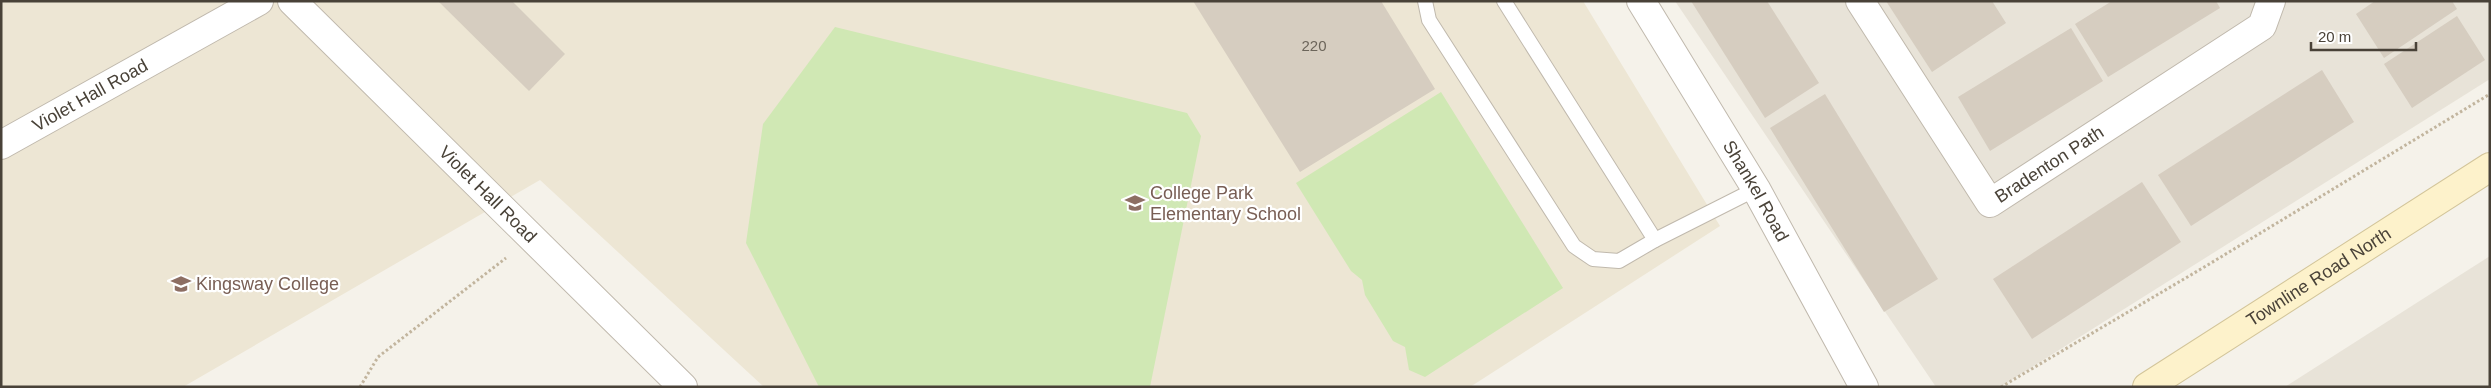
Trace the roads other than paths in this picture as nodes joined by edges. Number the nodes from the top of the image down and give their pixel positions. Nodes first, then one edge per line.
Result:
1 (259, 1) edge
2 (292, 1) edge
3 (1425, 1) edge
4 (1504, 1) edge
5 (1641, 1) edge
6 (1860, 1) edge
7 (2271, 1) edge
8 (1, 145) edge
9 (2490, 167) edge
10 (1756, 189) junction
11 (1655, 240) junction
12 (683, 387) edge
13 (1864, 387) edge
14 (2146, 387) edge

1 - 8 street, Violet Hall Road
2 - 12 street, Violet Hall Road
3 - 11 lane
4 - 11 lane
5 - 10 street, Shankel Road
6 - 7 street, Bradenton Path
9 - 14 main road, Townline Road North
10 - 11 lane
10 - 13 street, Shankel Road

